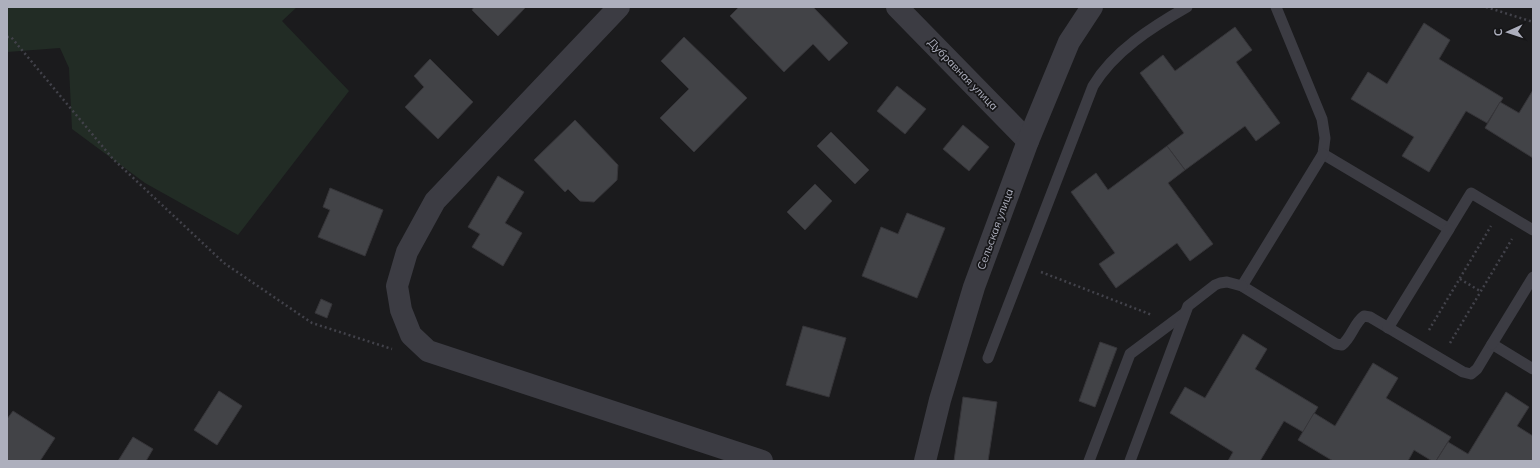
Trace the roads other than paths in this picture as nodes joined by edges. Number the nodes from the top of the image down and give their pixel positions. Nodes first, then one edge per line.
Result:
1 (619, 7) edge
2 (897, 7) edge
3 (1092, 7) edge
4 (1187, 7) edge
5 (1276, 7) edge
6 (1028, 141) junction
7 (1323, 154) junction
8 (1449, 229) junction
9 (1533, 230) edge
10 (1533, 277) edge
11 (1242, 286) junction
12 (1185, 313) junction
13 (1388, 328) junction
14 (1492, 344) junction
15 (988, 358) dead end
16 (1533, 369) edge
17 (762, 461) edge
18 (925, 461) edge
19 (1089, 461) edge
20 (1130, 461) edge

1 - 17 street
2 - 6 street, Дубравная улица
3 - 6 street, Сельская улица
4 - 15 lane
5 - 7 lane
6 - 18 street, Сельская улица
7 - 8 lane
7 - 11 lane
8 - 9 lane
8 - 13 lane
10 - 14 lane
11 - 12 lane
11 - 13 lane
12 - 19 lane
12 - 20 lane
13 - 14 lane
14 - 16 lane

